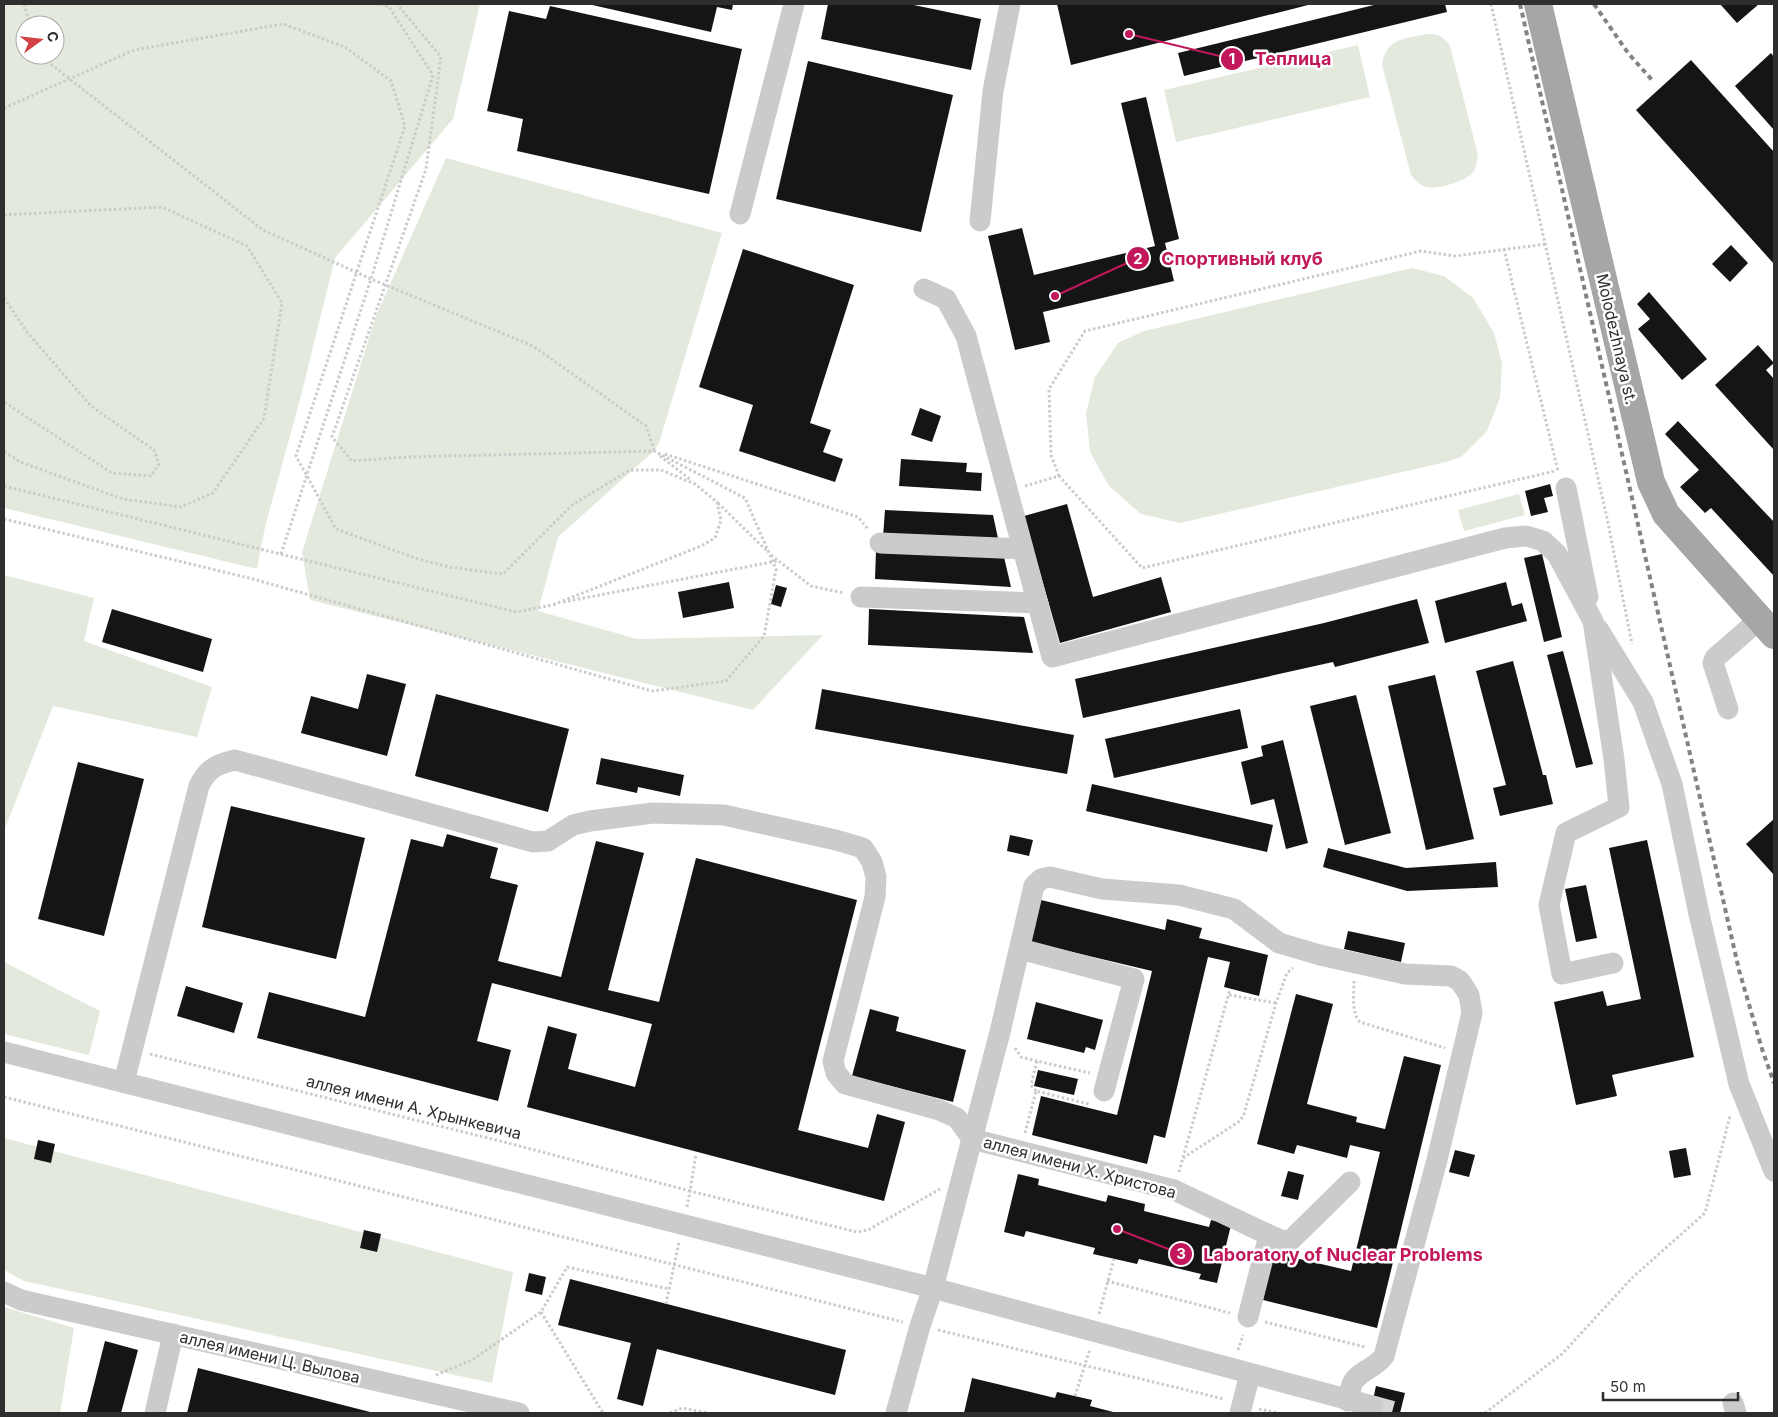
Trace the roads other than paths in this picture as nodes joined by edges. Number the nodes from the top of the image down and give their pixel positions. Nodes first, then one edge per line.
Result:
1 (794, 4) edge
2 (1010, 4) edge
3 (1538, 4) edge
4 (740, 214) dead end
5 (980, 221) dead end
6 (924, 289) dead end
7 (1562, 479) road end
8 (880, 543) road end
9 (1023, 549) junction
10 (861, 597) road end
11 (1038, 603) junction
12 (1593, 621) junction
13 (1767, 627) edge
14 (1728, 709) dead end
15 (1020, 949) junction
16 (1613, 963) dead end
17 (4, 1052) edge
18 (124, 1082) junction
19 (1106, 1084) road end
20 (972, 1139) junction
21 (1774, 1171) edge
22 (1350, 1182) dead end
23 (1269, 1235) junction
24 (933, 1288) junction
25 (12, 1296) edge
26 (1248, 1317) road end
27 (173, 1334) junction
28 (1241, 1372) junction
29 (1348, 1401) junction
30 (1372, 1406) tunnel mouth
31 (1241, 1408) edge
32 (155, 1413) edge
33 (519, 1413) edge
34 (896, 1413) edge

1 - 4 street
2 - 5 street
3 - 13 main road, Molodezhnaya st.
6 - 9 street
7 - 12 street
8 - 9 street
9 - 11 street
10 - 11 street
11 - 12 street
12 - 16 street
12 - 21 street
13 - 14 street
15 - 19 street
15 - 20 street
15 - 29 street
17 - 18 street
18 - 20 street
18 - 24 street
20 - 23 street, аллея имени Х. Христова
20 - 24 street
22 - 23 street, аллея имени Х. Христова
23 - 26 street
24 - 28 street
24 - 34 street
25 - 27 street, аллея имени Ц. Вылова
27 - 32 street
27 - 33 street, аллея имени Ц. Вылова
28 - 29 street
28 - 31 street
29 - 30 street

